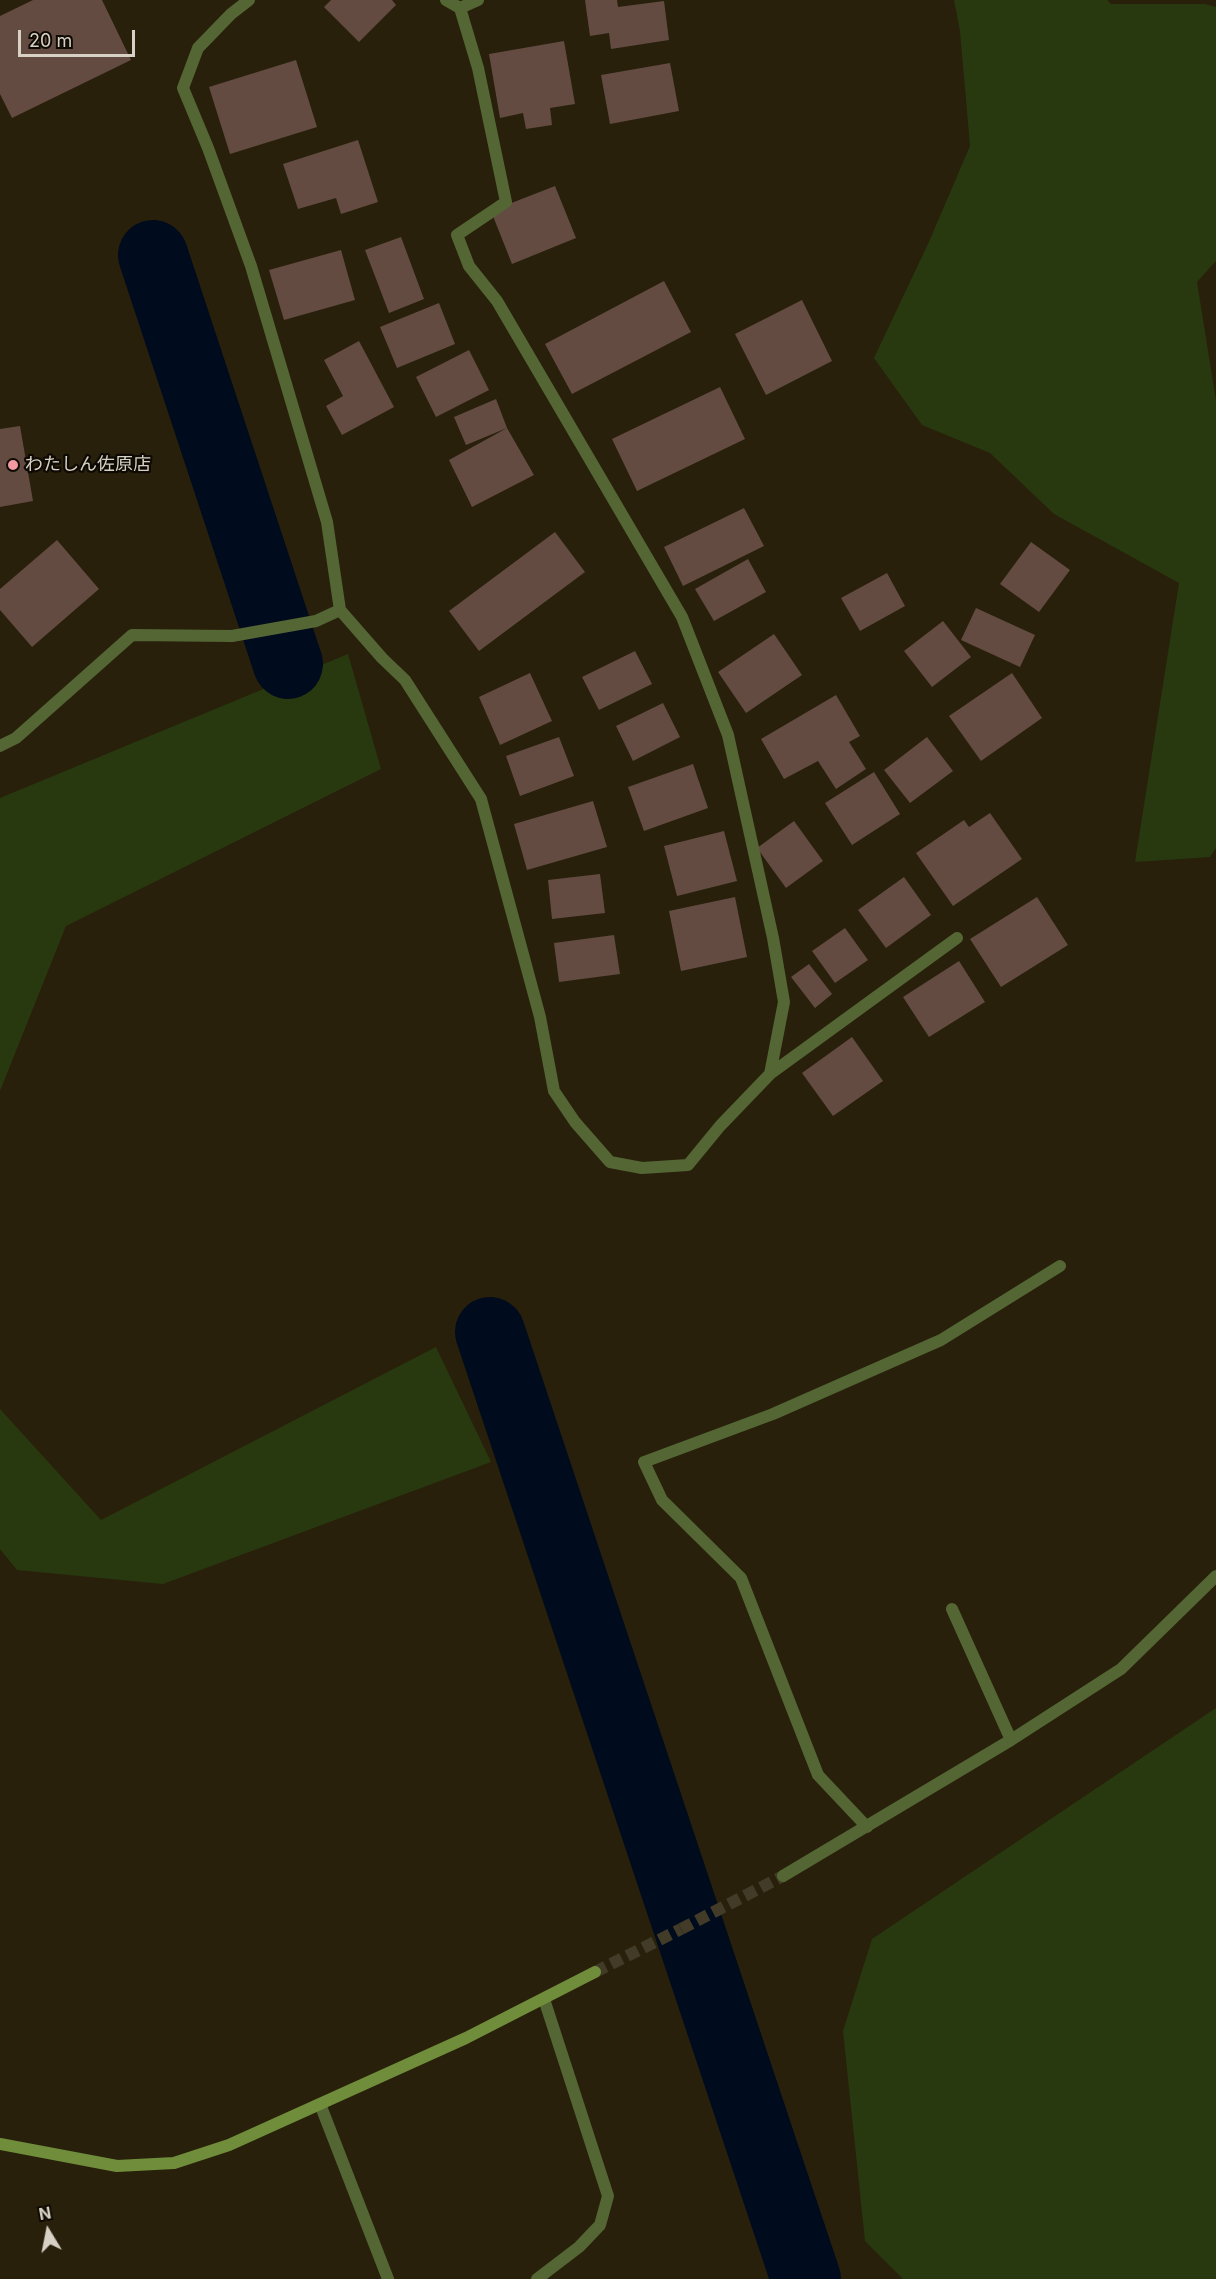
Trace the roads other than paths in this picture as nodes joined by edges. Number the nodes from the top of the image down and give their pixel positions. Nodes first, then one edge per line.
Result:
1 (249, 0) edge
2 (446, 0) edge
3 (478, 0) edge
4 (460, 8) junction
5 (340, 610) junction
6 (0, 746) edge
7 (957, 938) dead end
8 (770, 1074) junction
9 (1059, 1266) dead end
10 (1216, 1576) edge
11 (951, 1609) dead end
12 (1011, 1740) junction
13 (867, 1827) junction
14 (783, 1876) tunnel mouth
15 (595, 1972) tunnel mouth
16 (544, 1999) junction
17 (320, 2104) junction
18 (0, 2144) edge
19 (388, 2279) edge
20 (537, 2279) edge

1 - 5 street
2 - 4 street
3 - 4 street
4 - 8 street
5 - 6 street
5 - 8 street
7 - 8 street
9 - 13 street
10 - 12 street
11 - 12 street
12 - 13 street
13 - 14 street
15 - 16 street
16 - 17 street
16 - 20 street
17 - 18 street
17 - 19 street

